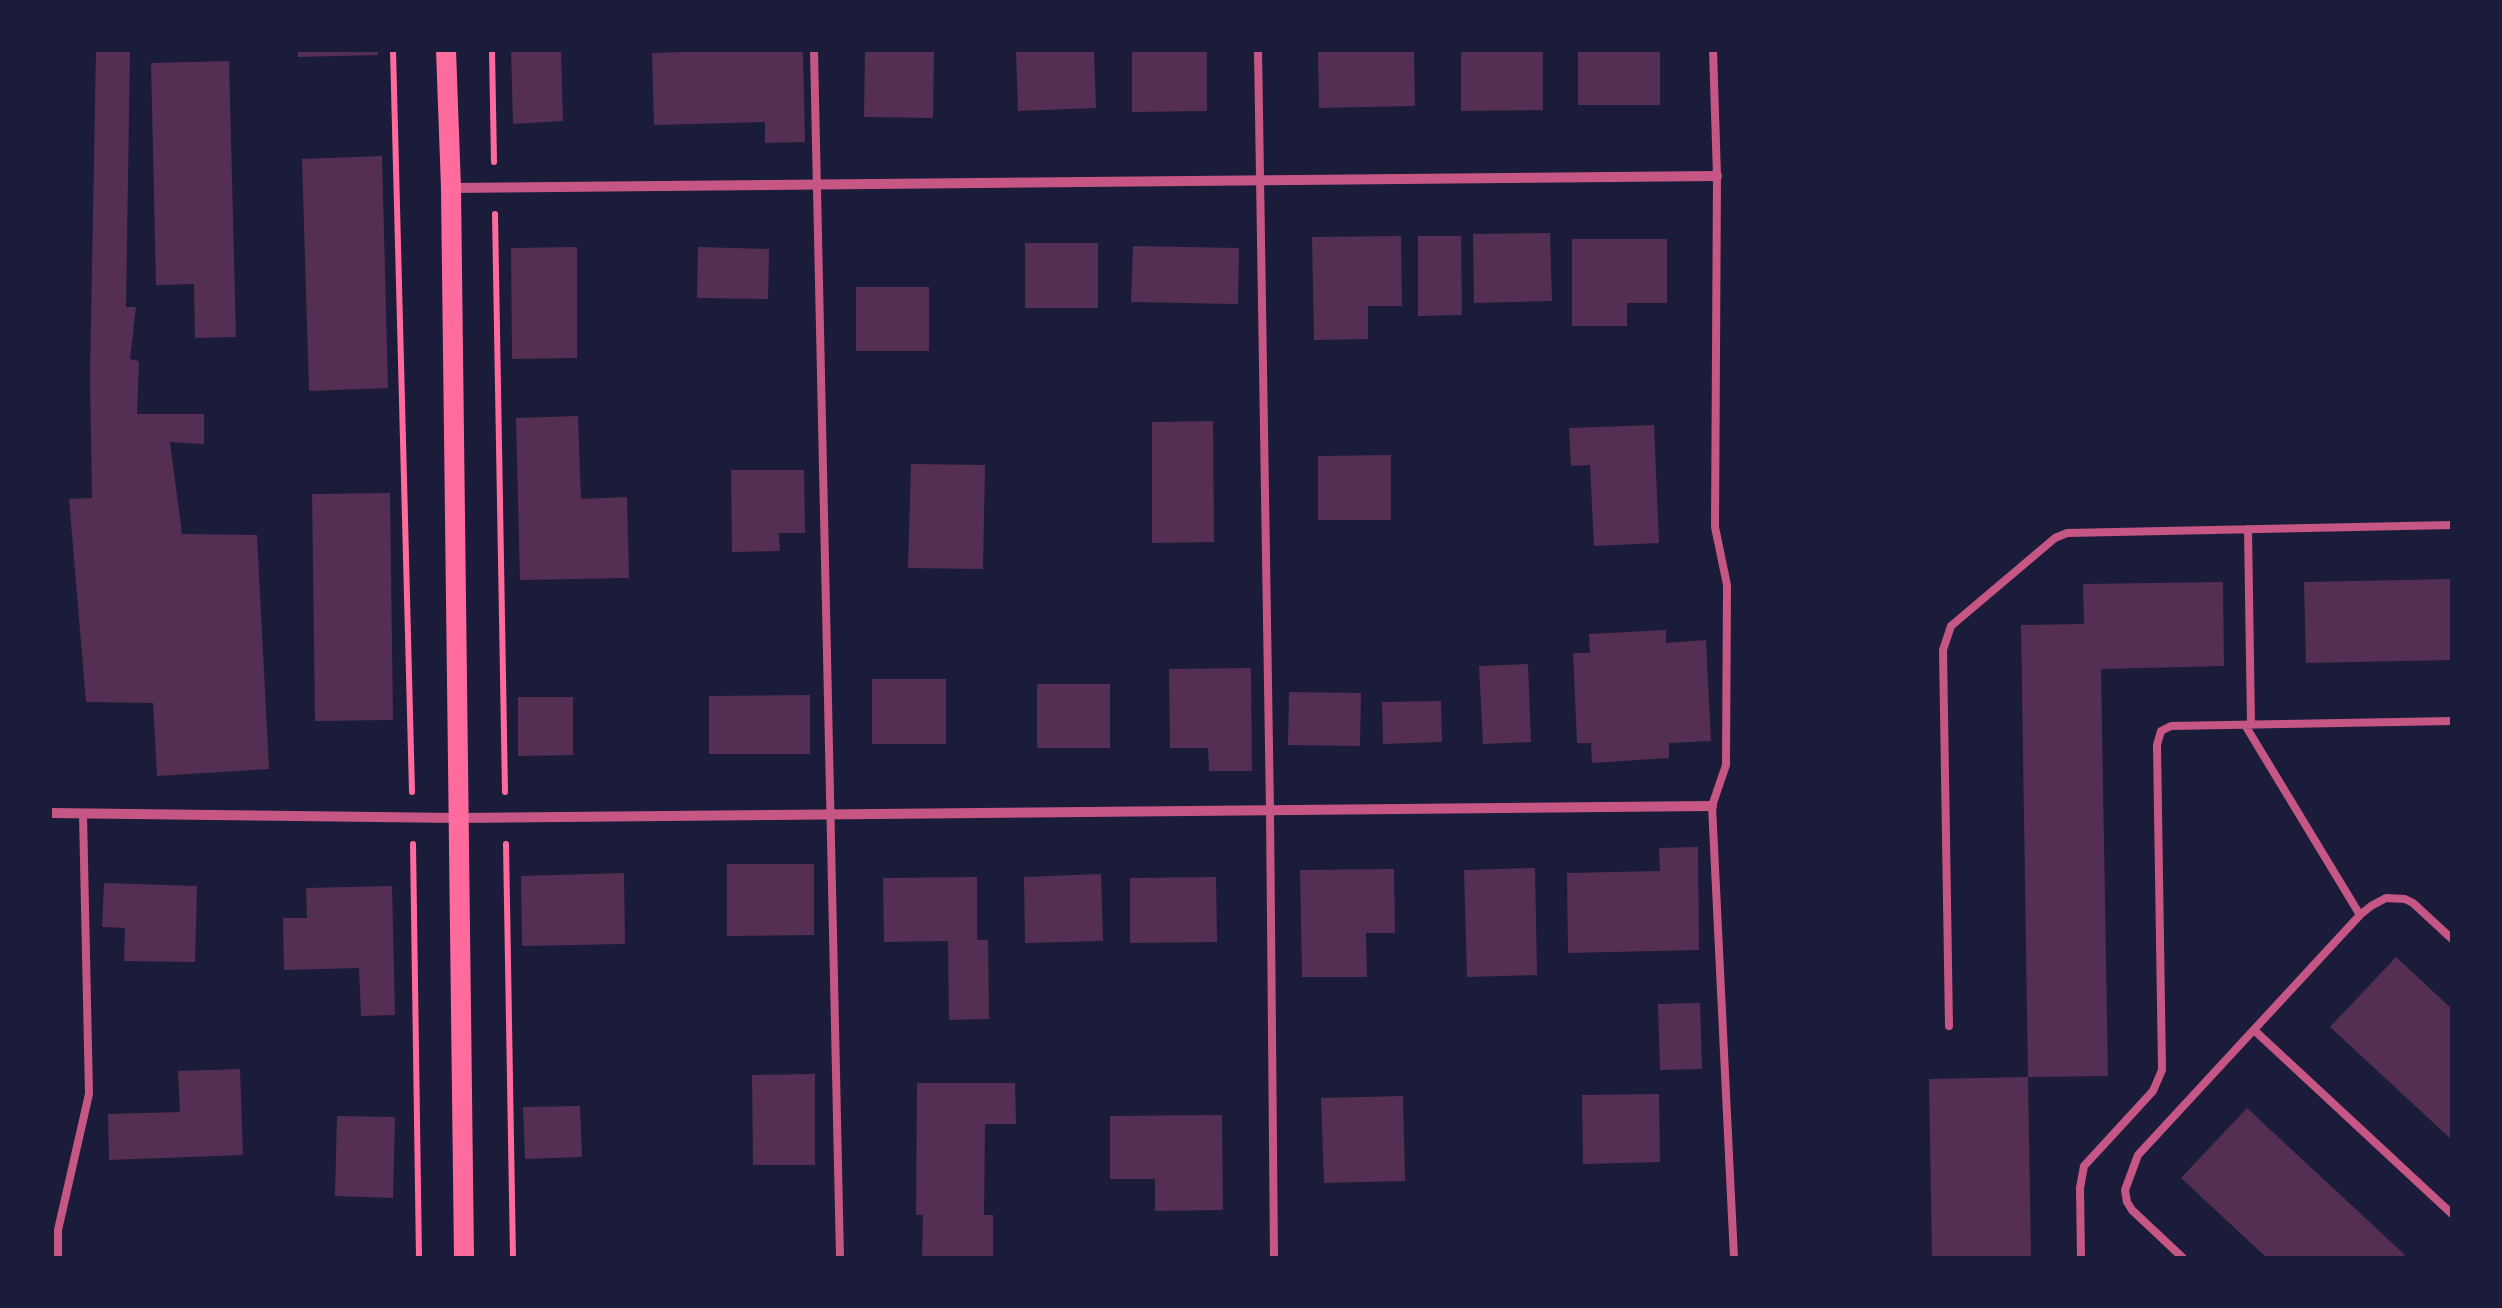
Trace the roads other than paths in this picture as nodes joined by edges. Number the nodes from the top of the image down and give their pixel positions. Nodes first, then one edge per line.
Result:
1 (446, 50) edge
2 (814, 50) edge
3 (1258, 50) edge
4 (1714, 50) edge
5 (1717, 176) junction
6 (1261, 180) junction
7 (815, 184) junction
8 (451, 188) junction
9 (2452, 525) edge
10 (2248, 529) junction
11 (2452, 721) edge
12 (2248, 724) junction
13 (1712, 806) junction
14 (1270, 810) junction
15 (50, 813) edge
16 (82, 814) junction
17 (832, 814) junction
18 (457, 818) junction
19 (2360, 915) junction
20 (2452, 939) edge
21 (1949, 1026) dead end
22 (2254, 1030) junction
23 (2452, 1214) edge
24 (58, 1258) edge
25 (464, 1258) edge
26 (840, 1258) edge
27 (1274, 1258) edge
28 (1734, 1258) edge
29 (2082, 1258) edge
30 (2183, 1258) edge

1 - 8 main road
2 - 7 lane
3 - 6 lane
4 - 5 lane
5 - 6 street
5 - 13 lane
6 - 7 street
6 - 14 lane
7 - 8 street
7 - 17 lane
8 - 18 main road
9 - 10 lane
10 - 12 lane
10 - 21 lane
11 - 12 lane
12 - 19 lane
12 - 29 lane
13 - 14 street
13 - 28 lane
14 - 17 street
14 - 27 lane
15 - 16 street
16 - 18 street
16 - 24 lane
17 - 18 street
17 - 26 lane
18 - 25 main road
19 - 20 lane
19 - 22 lane
22 - 23 lane
22 - 30 lane

